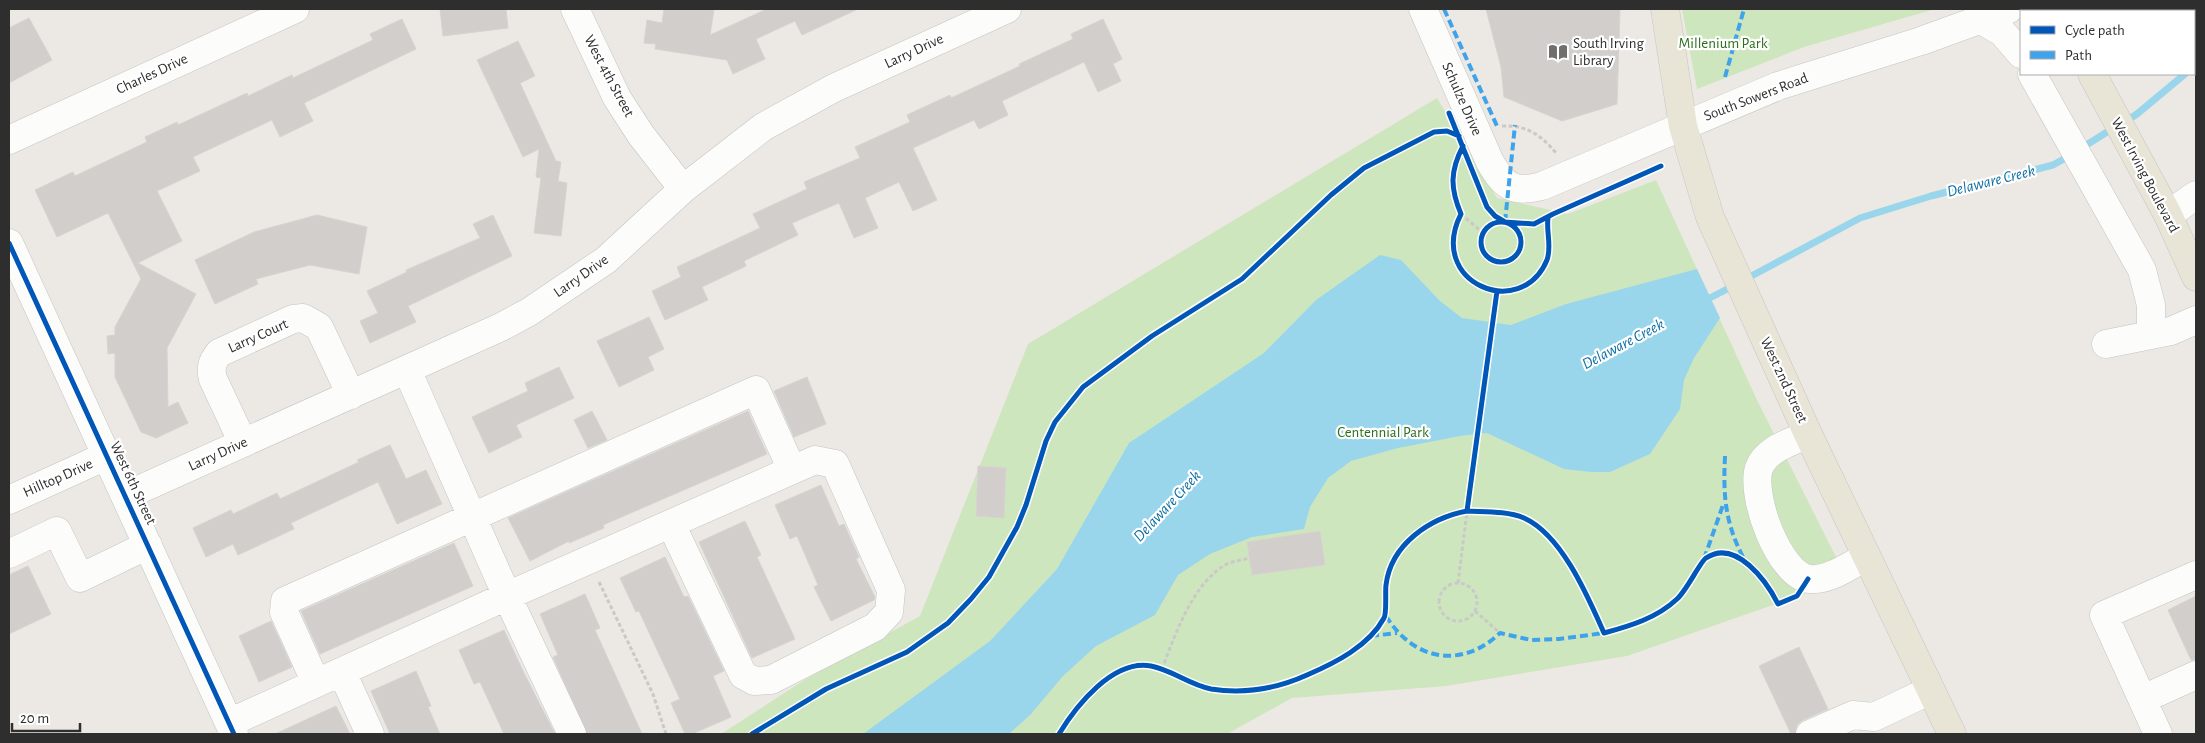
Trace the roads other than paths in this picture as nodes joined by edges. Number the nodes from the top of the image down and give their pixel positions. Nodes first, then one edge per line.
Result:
1 (295, 9) edge
2 (575, 9) edge
3 (1007, 9) edge
4 (1423, 9) edge
5 (1665, 9) edge
6 (1998, 12) edge
7 (2020, 53) edge
8 (2033, 75) edge
9 (2094, 77) edge
10 (1684, 126) junction
11 (9, 140) edge
12 (1508, 186) joint
13 (683, 189) junction
14 (2196, 195) edge
15 (2168, 215) junction
16 (9, 243) edge
17 (2194, 263) edge
18 (2196, 320) edge
19 (2151, 334) junction
20 (2106, 344) dead end
21 (408, 370) junction
22 (350, 395) junction
23 (1808, 434) junction
24 (243, 443) junction
25 (106, 456) junction
26 (792, 470) junction
27 (125, 496) junction
28 (9, 500) edge
29 (472, 516) junction
30 (671, 524) junction
31 (148, 546) junction
32 (9, 554) edge
33 (1866, 557) junction
34 (2196, 575) edge
35 (508, 596) junction
36 (342, 672) junction
37 (2196, 675) edge
38 (316, 683) junction
39 (1929, 690) junction
40 (2143, 699) junction
41 (1878, 726) edge
42 (231, 728) edge
43 (370, 734) edge
44 (572, 734) edge
45 (1810, 734) edge
46 (1952, 734) edge
47 (2158, 734) edge

1 - 11 street, Charles Drive
2 - 13 street, West 4th Street
3 - 13 street, Larry Drive
4 - 12 street, Schulze Drive
5 - 10 main road, West 2nd Street
6 - 7 street
6 - 10 street, South Sowers Road
8 - 19 street
9 - 15 main road, West Irving Boulevard
10 - 12 street, South Sowers Road
10 - 23 main road, West 2nd Street
13 - 21 street, Larry Drive
14 - 15 street
15 - 17 main road, West Irving Boulevard
16 - 25 street, West 6th Street
18 - 19 street
19 - 20 street
21 - 22 street, Larry Drive
21 - 29 street
22 - 24 street, Larry Drive
22 - 24 street, Larry Court
23 - 33 main road, West 2nd Street
23 - 33 street
24 - 27 street, Larry Drive
25 - 27 street, West 6th Street
25 - 28 street, Hilltop Drive
26 - 29 street
26 - 30 street
26 - 30 street
27 - 31 street, West 6th Street
29 - 35 street
29 - 38 street
30 - 35 street
31 - 32 street
31 - 42 street, West 6th Street
33 - 39 main road, West 2nd Street
34 - 40 street
35 - 36 street
35 - 44 street
36 - 38 street
36 - 43 street
37 - 40 street
38 - 42 street
39 - 41 street
39 - 46 main road, West 2nd Street
40 - 47 street
41 - 45 street

